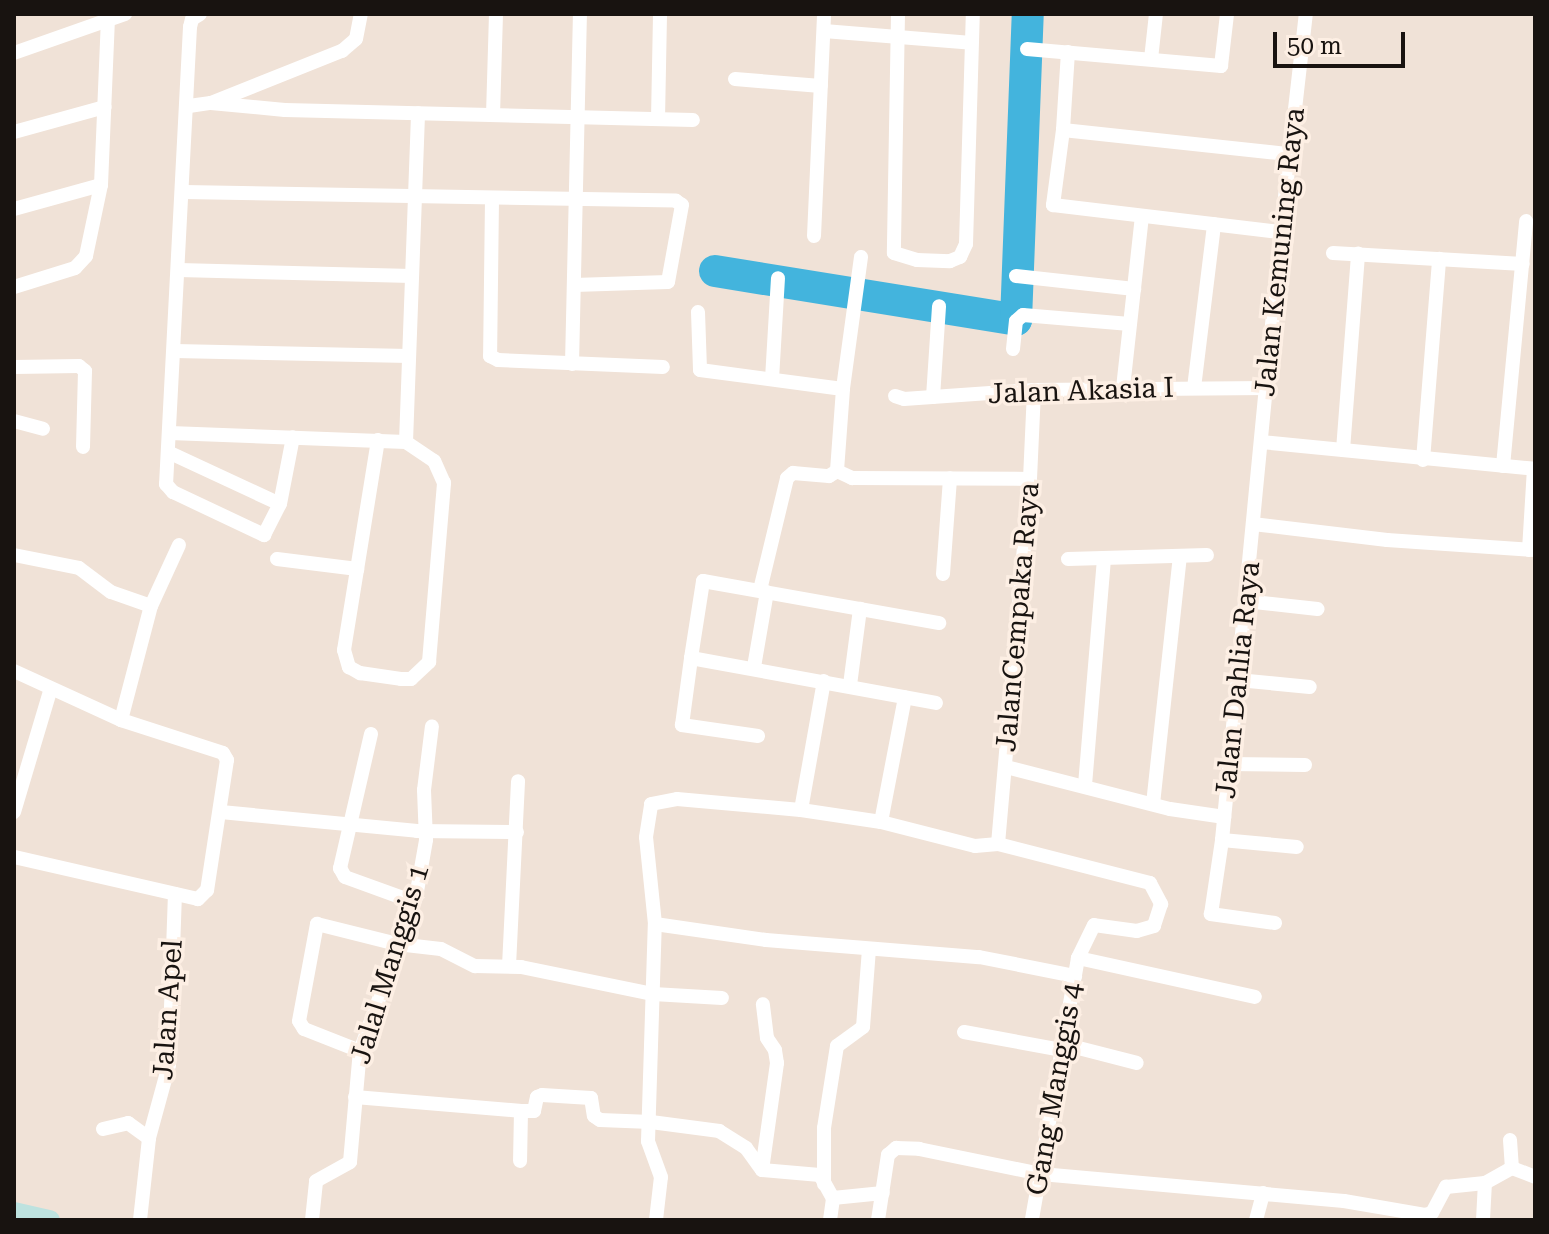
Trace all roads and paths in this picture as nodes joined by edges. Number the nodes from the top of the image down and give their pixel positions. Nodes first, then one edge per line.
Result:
1 (125, 14) edge
2 (200, 14) edge
3 (361, 14) edge
4 (496, 14) edge
5 (580, 14) edge
6 (660, 14) edge
7 (824, 14) edge
8 (898, 14) edge
9 (973, 14) edge
10 (1156, 14) edge
11 (1227, 14) edge
12 (1306, 14) edge
13 (108, 19) junction
14 (89, 20) edge
15 (824, 31) junction
16 (898, 37) junction
17 (972, 43) junction
18 (1027, 49) dead end
19 (1068, 52) junction
20 (14, 53) edge
21 (1151, 59) junction
22 (735, 79) dead end
23 (821, 86) junction
24 (211, 103) junction
25 (189, 106) junction
26 (105, 107) junction
27 (418, 113) junction
28 (493, 115) junction
29 (576, 117) junction
30 (658, 119) junction
31 (693, 120) dead end
32 (1063, 130) junction
33 (14, 132) edge
34 (1289, 154) junction
35 (101, 185) junction
36 (184, 192) junction
37 (415, 197) junction
38 (492, 199) junction
39 (575, 199) junction
40 (14, 209) edge
41 (1142, 216) junction
42 (1526, 221) dead end
43 (1214, 224) junction
44 (1281, 232) junction
45 (814, 236) dead end
46 (1333, 253) dead end
47 (1358, 254) junction
48 (861, 257) dead end
49 (1439, 259) junction
50 (1523, 264) junction
51 (179, 270) junction
52 (412, 276) junction
53 (1016, 276) dead end
54 (778, 278) dead end
55 (574, 285) junction
56 (14, 287) edge
57 (1134, 289) junction
58 (939, 306) dead end
59 (698, 312) dead end
60 (1130, 324) junction
61 (1013, 349) dead end
62 (175, 351) junction
63 (409, 356) junction
64 (572, 364) junction
65 (14, 367) edge
66 (663, 367) dead end
67 (772, 379) junction
68 (1123, 388) junction
69 (1194, 388) junction
70 (1267, 388) junction
71 (843, 389) junction
72 (1034, 390) junction
73 (895, 396) dead end
74 (933, 397) junction
75 (14, 421) edge
76 (43, 429) dead end
77 (170, 433) junction
78 (293, 437) junction
79 (378, 440) junction
80 (406, 442) junction
81 (1261, 442) junction
82 (83, 447) dead end
83 (1343, 450) junction
84 (168, 452) junction
85 (1423, 460) junction
86 (1503, 466) junction
87 (1534, 469) edge
88 (837, 471) junction
89 (950, 478) junction
90 (1030, 479) junction
91 (280, 504) junction
92 (1253, 524) junction
93 (179, 545) dead end
94 (1532, 550) edge
95 (14, 555) edge
96 (1207, 555) dead end
97 (1180, 556) junction
98 (277, 559) dead end
99 (1068, 559) dead end
100 (1104, 559) junction
101 (357, 569) junction
102 (943, 574) dead end
103 (763, 591) junction
104 (1245, 601) junction
105 (151, 606) junction
106 (860, 609) junction
107 (1318, 609) dead end
108 (939, 623) dead end
109 (691, 658) junction
110 (754, 667) junction
111 (14, 671) edge
112 (1238, 680) junction
113 (824, 681) junction
114 (850, 685) junction
115 (1310, 687) dead end
116 (51, 688) junction
117 (905, 697) junction
118 (936, 703) dead end
119 (121, 720) junction
120 (432, 726) dead end
121 (371, 734) dead end
122 (758, 736) dead end
123 (1228, 764) junction
124 (1305, 765) dead end
125 (1006, 767) junction
126 (518, 781) dead end
127 (1085, 785) junction
128 (17, 792) edge
129 (1153, 804) junction
130 (801, 810) junction
131 (14, 812) edge
132 (221, 812) junction
133 (1224, 817) junction
134 (881, 822) junction
135 (352, 824) junction
136 (426, 831) junction
137 (517, 832) junction
138 (1222, 840) junction
139 (998, 844) junction
140 (1297, 847) dead end
141 (14, 857) edge
142 (175, 894) junction
143 (414, 902) junction
144 (1275, 923) dead end
145 (655, 924) junction
146 (397, 944) junction
147 (869, 949) junction
148 (1078, 958) junction
149 (509, 966) junction
150 (1075, 976) junction
151 (653, 994) junction
152 (1255, 997) dead end
153 (722, 998) dead end
154 (763, 1004) dead end
155 (964, 1032) dead end
156 (1063, 1047) junction
157 (360, 1051) junction
158 (1137, 1063) dead end
159 (355, 1097) junction
160 (521, 1111) junction
161 (651, 1122) junction
162 (103, 1129) dead end
163 (149, 1138) junction
164 (1510, 1140) dead end
165 (520, 1161) dead end
166 (1512, 1168) junction
167 (762, 1170) junction
168 (1041, 1174) junction
169 (1535, 1177) edge
170 (1485, 1183) junction
171 (824, 1184) junction
172 (883, 1193) junction
173 (1263, 1193) junction
174 (833, 1198) junction
175 (14, 1212) edge
176 (50, 1220) edge
177 (140, 1220) edge
178 (312, 1220) edge
179 (656, 1220) edge
180 (830, 1220) edge
181 (878, 1220) edge
182 (1032, 1220) edge
183 (1256, 1220) edge
184 (1483, 1220) edge

1 - 13 street
2 - 25 street
3 - 24 street
4 - 28 street
5 - 29 street
6 - 30 street
7 - 15 street
8 - 16 street
9 - 17 street
10 - 21 street
11 - 21 street
12 - 34 street, Jalan Kemuning Raya
13 - 14 street
13 - 26 street
14 - 20 street
15 - 16 street
15 - 23 street
16 - 17 street
16 - 17 street
18 - 19 street
19 - 21 street
19 - 32 street
22 - 23 street
23 - 45 street
24 - 25 street
24 - 27 street
25 - 36 street
26 - 33 street
26 - 35 street
27 - 28 street
27 - 37 street
28 - 29 street
29 - 30 street
29 - 39 street
30 - 31 street
32 - 34 street
32 - 41 street
34 - 44 street, Jalan Kemuning Raya
35 - 40 street
35 - 56 street
36 - 37 street
36 - 51 street
37 - 38 street
37 - 52 street
38 - 39 street
38 - 64 street
39 - 55 street
39 - 55 street
41 - 43 street
41 - 57 street
42 - 50 street
43 - 44 street
43 - 69 street
44 - 70 street, Jalan Kemuning Raya
46 - 47 street
47 - 49 street
47 - 83 street
48 - 71 street
49 - 50 street
49 - 85 street
50 - 86 street
51 - 52 street
51 - 62 street
52 - 63 street
53 - 57 street
54 - 67 street
55 - 64 street
57 - 60 street
58 - 74 street
59 - 67 street
60 - 61 street
60 - 68 street
62 - 63 street
62 - 77 street
63 - 80 street
64 - 66 street
65 - 82 street
67 - 71 street
68 - 69 street, Jalan Akasia I
68 - 72 street, Jalan Akasia I
69 - 70 street, Jalan Akasia I
70 - 81 street, Jalan Kemuning Raya
71 - 88 street
72 - 74 street, Jalan Akasia I
72 - 90 street, JalanCempaka Raya
73 - 74 street, Jalan Akasia I
75 - 76 street
77 - 78 street
77 - 84 street
78 - 79 street
78 - 91 street
79 - 80 street
79 - 101 street
80 - 101 street
81 - 83 street
81 - 92 street, Jalan Dahlia Raya
83 - 85 street
84 - 91 street
84 - 91 street
85 - 86 street
86 - 87 street
87 - 94 street
88 - 89 street
88 - 103 street
89 - 90 street
89 - 102 street
90 - 125 street, JalanCempaka Raya
92 - 94 street
92 - 104 street, Jalan Dahlia Raya
93 - 105 street
95 - 105 street
96 - 97 street
97 - 100 street
97 - 129 street
98 - 101 street
99 - 100 street
100 - 127 street
103 - 106 street
103 - 109 street
103 - 110 street
104 - 107 street
104 - 112 street, Jalan Dahlia Raya
105 - 119 street
106 - 108 street
106 - 114 street
109 - 110 street
109 - 122 street
110 - 113 street
111 - 116 street
112 - 115 street
112 - 123 street, Jalan Dahlia Raya
113 - 114 street
113 - 130 street
114 - 117 street
116 - 119 street
116 - 128 street
117 - 118 street
117 - 134 street
119 - 132 street
120 - 136 street, Jalal Manggis 1
121 - 135 street
123 - 124 street
123 - 133 street, Jalan Dahlia Raya
125 - 127 street
125 - 139 street, JalanCempaka Raya
126 - 137 street
127 - 129 street
128 - 131 street
129 - 133 street
130 - 134 street
130 - 145 street
132 - 135 street
132 - 142 street
133 - 138 street, Jalan Dahlia Raya
134 - 139 street
135 - 136 street
135 - 143 street
136 - 137 street
136 - 143 street, Jalal Manggis 1
137 - 149 street
138 - 140 street
138 - 144 street, Jalan Dahlia Raya
139 - 148 street
141 - 142 street
142 - 163 street, Jalan Apel
143 - 146 street, Jalal Manggis 1
145 - 147 street
145 - 151 street
146 - 149 street
146 - 157 street, Jalal Manggis 1
146 - 157 street
147 - 150 street
147 - 171 street
148 - 150 street, Gang Manggis 4
148 - 152 street
149 - 151 street
150 - 156 street, Gang Manggis 4
151 - 153 street
151 - 161 street
154 - 167 street
155 - 156 street
156 - 158 street
156 - 168 street, Gang Manggis 4
157 - 159 street, Jalal Manggis 1
159 - 160 street
159 - 178 street, Jalal Manggis 1
160 - 161 street
160 - 165 street
161 - 167 street
161 - 179 street
162 - 163 street
163 - 177 street, Jalan Apel
164 - 166 street
166 - 169 street
166 - 170 street
167 - 171 street
168 - 172 street
168 - 173 street
168 - 182 street, Gang Manggis 4
170 - 173 street
170 - 184 street
171 - 174 street
172 - 174 street
172 - 181 street
173 - 183 street
174 - 180 street
175 - 176 street

